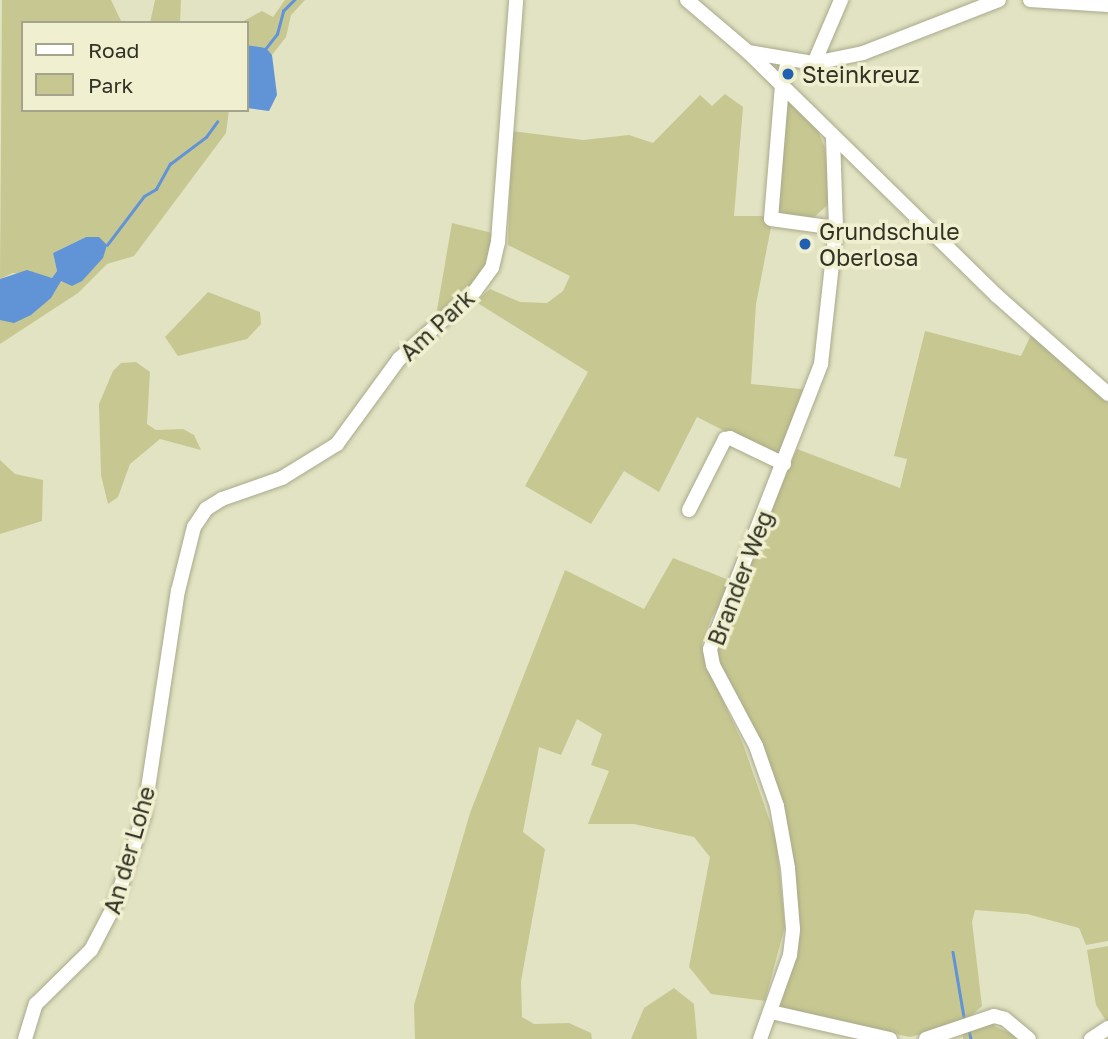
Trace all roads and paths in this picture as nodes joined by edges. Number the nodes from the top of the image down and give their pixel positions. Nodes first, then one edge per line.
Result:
1 (516, 0) edge
2 (687, 0) edge
3 (841, 0) edge
4 (999, 0) edge
5 (1030, 0) edge
6 (1108, 5) edge
7 (748, 52) junction
8 (788, 62) junction
9 (814, 63) junction
10 (782, 85) junction
11 (833, 137) junction
12 (836, 196) junction
13 (811, 224) junction
14 (836, 228) junction
15 (1108, 394) edge
16 (784, 464) junction
17 (689, 510) dead end
18 (178, 591) joint
19 (771, 1012) junction
20 (1108, 1028) edge
21 (25, 1039) edge
22 (760, 1039) edge
23 (890, 1039) edge
24 (926, 1039) edge
25 (1029, 1039) edge
26 (1091, 1039) edge

1 - 18 street, Am Park
2 - 7 street
3 - 9 street
4 - 9 street
5 - 6 street
7 - 8 street
7 - 10 street
8 - 9 street
8 - 10 street
10 - 11 street
10 - 13 street
11 - 12 street, Brander Weg
11 - 15 street
12 - 13 street
12 - 14 street, Brander Weg
13 - 14 street
14 - 16 street, Brander Weg
16 - 17 street
16 - 19 street, Brander Weg
18 - 21 street, An der Lohe
19 - 22 street, Brander Weg
19 - 23 street
20 - 26 street
24 - 25 street

